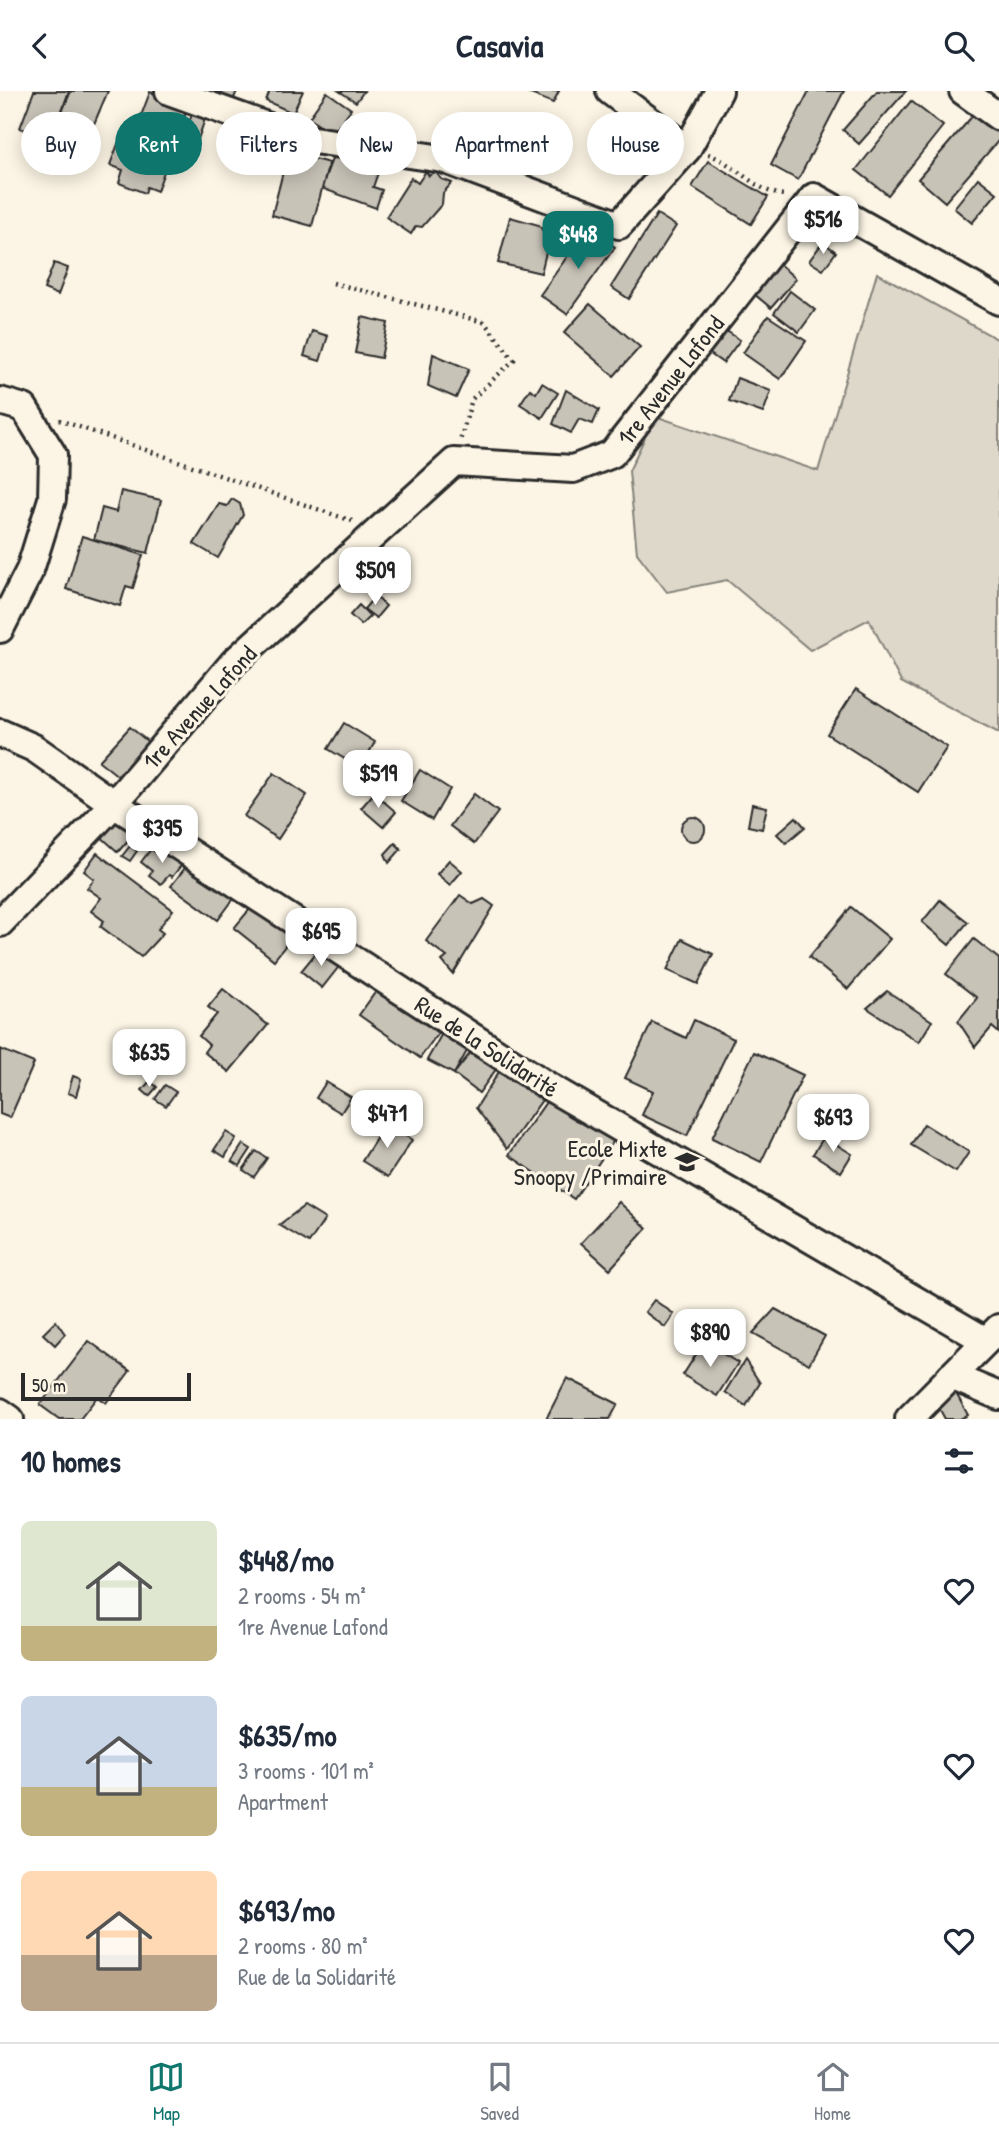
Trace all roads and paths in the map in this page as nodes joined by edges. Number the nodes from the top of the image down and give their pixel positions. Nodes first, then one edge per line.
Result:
1 (169, 91) edge
2 (610, 91) edge
3 (719, 91) edge
4 (963, 91) edge
5 (999, 117) edge
6 (687, 149) junction
7 (814, 197) junction
8 (333, 283) dead end
9 (999, 301) edge
10 (12, 405) edge
11 (454, 462) junction
12 (379, 530) junction
13 (0, 629) edge
14 (0, 733) edge
15 (114, 804) junction
16 (0, 922) edge
17 (992, 1334) edge
18 (951, 1375) junction
19 (999, 1396) edge
20 (0, 1412) edge
21 (9, 1419) edge
22 (909, 1419) edge

1 - 6 street
2 - 6 street
3 - 6 street
4 - 5 street
6 - 7 path
7 - 9 street
7 - 11 street, 1re Avenue Lafond
8 - 11 path
10 - 12 path
10 - 13 street
11 - 12 street, 1re Avenue Lafond
12 - 15 street, 1re Avenue Lafond
14 - 15 street, Rue de la Solidarité
15 - 16 street, 1re Avenue Lafond
15 - 17 street, Rue de la Solidarité
17 - 18 street
18 - 19 street
18 - 22 street
20 - 21 street

